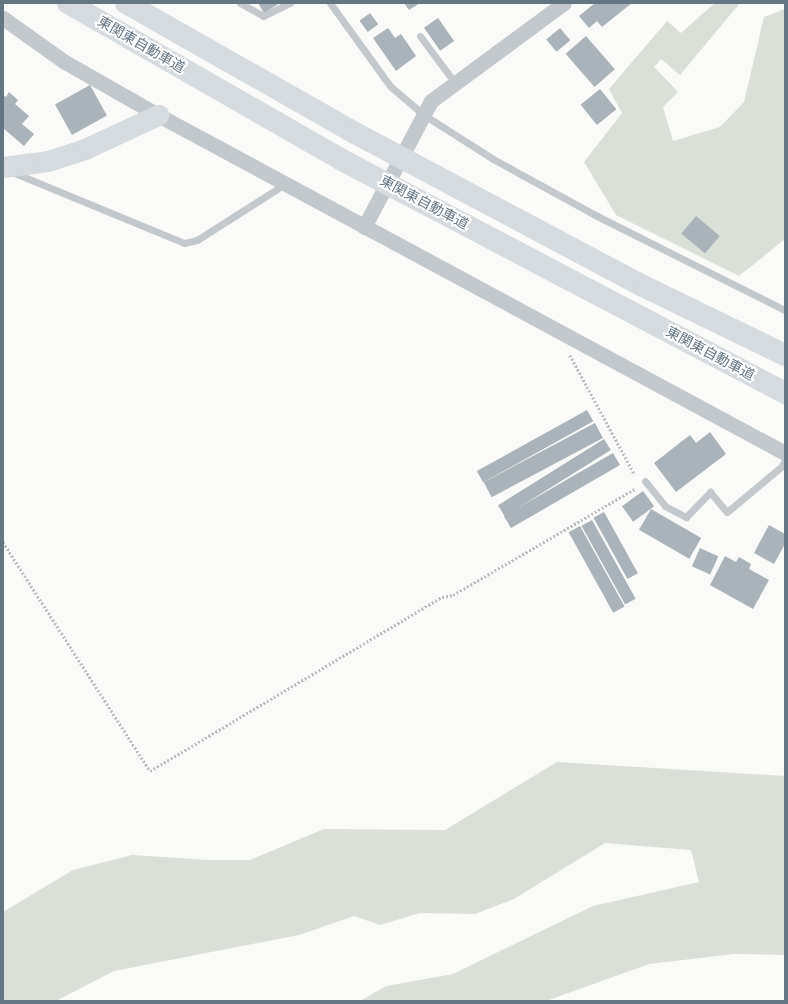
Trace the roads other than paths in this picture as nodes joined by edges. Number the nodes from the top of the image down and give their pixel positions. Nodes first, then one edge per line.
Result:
1 (68, 3) edge
2 (126, 3) edge
3 (240, 3) edge
4 (290, 3) edge
5 (330, 3) edge
6 (564, 3) edge
7 (3, 18) edge
8 (420, 36) dead end
9 (455, 83) junction
10 (158, 115) junction
11 (421, 120) junction
12 (3, 168) edge
13 (285, 184) junction
14 (367, 221) junction
15 (785, 310) edge
16 (785, 355) edge
17 (785, 393) edge
18 (785, 453) edge
19 (785, 460) edge
20 (643, 483) road end

1 - 17 highway, 東関東自動車道
2 - 16 highway, 東関東自動車道
3 - 4 lane
5 - 11 lane
6 - 9 street
7 - 10 street
8 - 9 lane
9 - 11 street
10 - 12 street
10 - 13 street
11 - 14 street
11 - 15 lane
12 - 13 lane
13 - 14 street
14 - 18 street
19 - 20 lane

